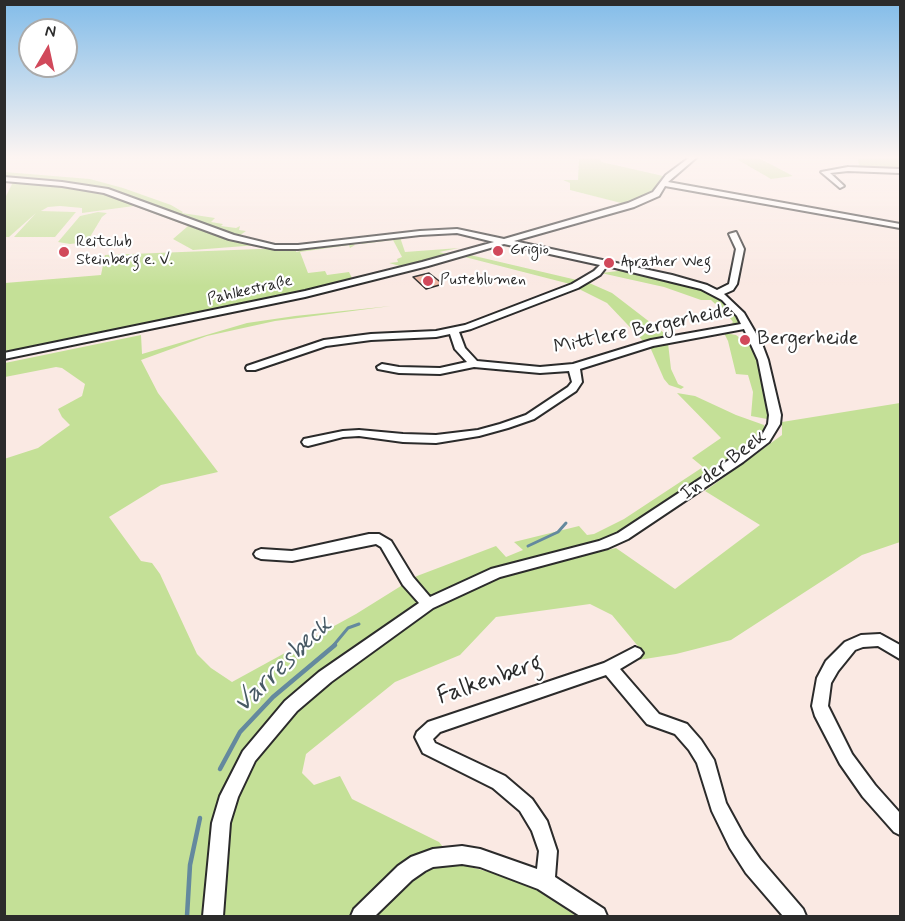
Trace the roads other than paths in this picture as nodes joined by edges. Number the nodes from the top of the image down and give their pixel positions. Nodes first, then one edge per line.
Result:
1 (127, 200) edge
2 (646, 200) edge
3 (757, 200) edge
4 (900, 220) edge
5 (878, 222) junction
6 (898, 227) edge
7 (733, 234) dead end
8 (500, 242) junction
9 (604, 264) junction
10 (717, 293) junction
11 (747, 326) junction
12 (454, 330) junction
13 (4, 356) edge
14 (474, 364) junction
15 (382, 367) dead end
16 (574, 367) junction
17 (251, 368) dead end
18 (308, 442) dead end
19 (261, 554) dead end
20 (428, 604) junction
21 (635, 653) dead end
22 (900, 653) edge
23 (609, 668) junction
24 (900, 826) edge
25 (544, 881) junction
26 (213, 916) edge
27 (361, 916) edge
28 (597, 916) edge
29 (796, 916) edge

1 - 8 street
2 - 8 street, Pahlkestraße
3 - 5 street
4 - 5 street
5 - 6 street
7 - 10 street
8 - 9 street, In der Beek
8 - 13 street, Pahlkestraße
9 - 10 street, In der Beek
9 - 12 street
10 - 11 street, In der Beek
11 - 16 street, Mittlere Bergerheide
11 - 20 street, In der Beek
12 - 14 street
12 - 17 street
14 - 15 street, Mittlere Bergerheide
14 - 16 street, Mittlere Bergerheide
16 - 18 street
19 - 20 street
20 - 26 street, In der Beek
21 - 23 street, Falkenberg
22 - 24 street
23 - 25 street, Falkenberg
23 - 29 street
25 - 27 street
25 - 28 street

